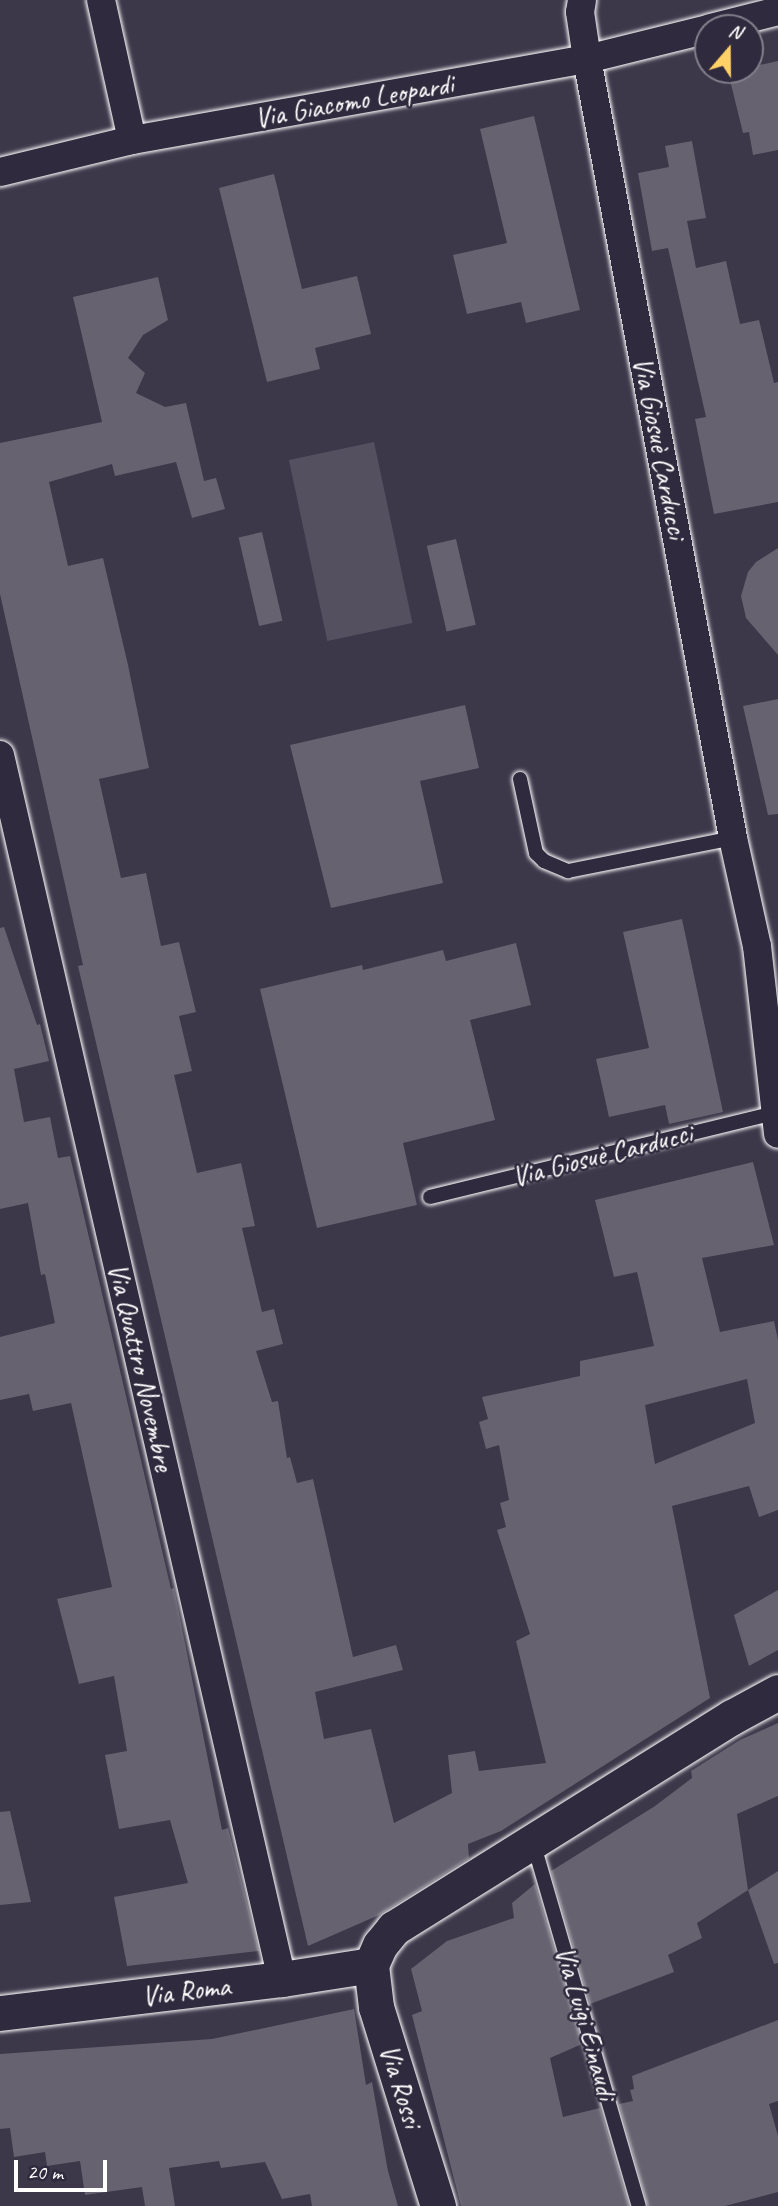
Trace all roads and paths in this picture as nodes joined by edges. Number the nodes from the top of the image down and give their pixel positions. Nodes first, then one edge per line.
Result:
1 (101, 0) edge
2 (582, 0) edge
3 (694, 32) edge
4 (587, 59) junction
5 (132, 140) junction
6 (0, 172) edge
7 (0, 755) edge
8 (520, 779) dead end
9 (733, 838) junction
10 (776, 1123) edge
11 (430, 1197) dead end
12 (778, 1692) edge
13 (533, 1840) junction
14 (371, 1965) junction
15 (282, 1979) junction
16 (0, 2013) edge
17 (438, 2206) edge
18 (639, 2206) edge

1 - 5 street
2 - 4 street, Via Giosuè Carducci
3 - 4 street, Via Giacomo Leopardi
4 - 5 street, Via Giacomo Leopardi
4 - 9 street, Via Giosuè Carducci
5 - 6 street, Via Giacomo Leopardi
7 - 15 street, Via Quattro Novembre
8 - 9 lane
9 - 10 street, Via Giosuè Carducci
10 - 11 lane, Via Giosuè Carducci
12 - 13 street
13 - 14 street
13 - 18 lane, Via Luigi Einaudi
14 - 15 street, Via Roma
14 - 17 street, Via Rossi
15 - 16 street, Via Roma

